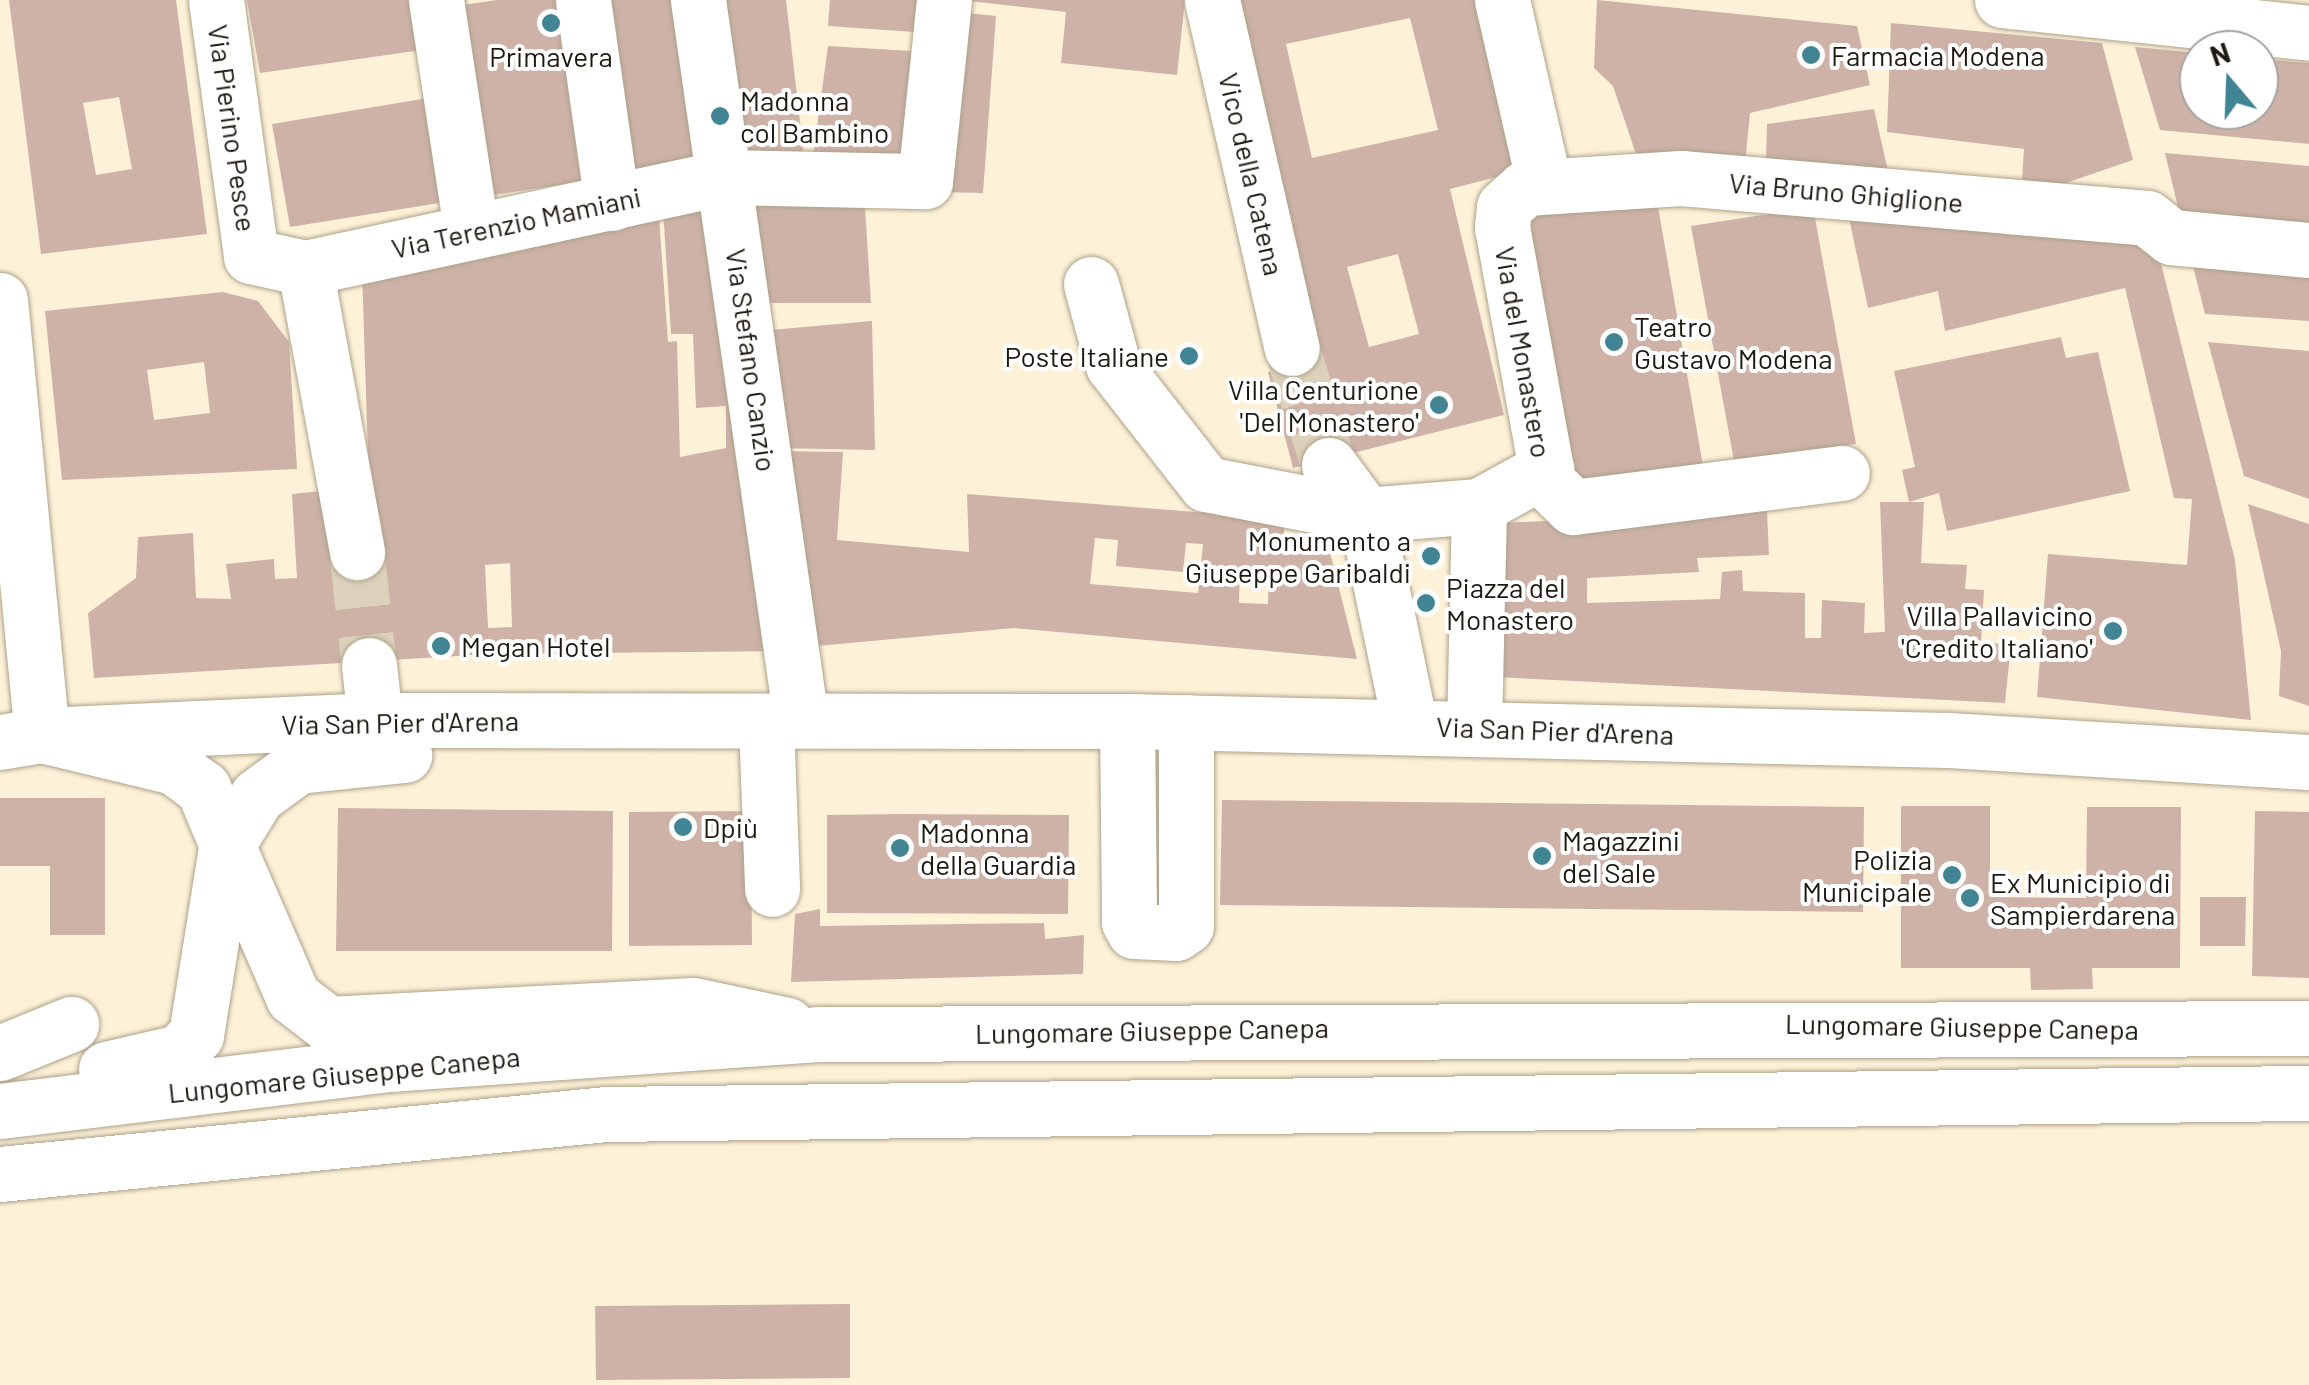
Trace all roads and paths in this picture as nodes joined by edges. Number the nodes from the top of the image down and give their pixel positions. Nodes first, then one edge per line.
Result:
1 (216, 0) edge
2 (436, 0) edge
3 (582, 0) edge
4 (698, 0) edge
5 (944, 0) edge
6 (1212, 0) edge
7 (1502, 0) edge
8 (2002, 0) edge
9 (2098, 6) edge
10 (2309, 33) edge
11 (727, 177) junction
12 (1544, 184) junction
13 (612, 204) junction
14 (470, 229) junction
15 (2309, 250) edge
16 (251, 256) joint
17 (305, 268) junction
18 (1091, 284) dead end
19 (0, 300) edge
20 (1292, 348) tunnel mouth
21 (1329, 465) tunnel mouth
22 (1842, 473) dead end
23 (1542, 478) junction
24 (1480, 506) junction
25 (1366, 515) junction
26 (358, 552) tunnel mouth
27 (369, 665) tunnel mouth
28 (375, 720) junction
29 (440, 720) junction
30 (801, 720) junction
31 (1127, 721) junction
32 (1186, 722) junction
33 (1410, 725) junction
34 (1474, 729) junction
35 (21, 738) edge
36 (2309, 762) edge
37 (227, 845) junction
38 (772, 889) dead end
39 (71, 1024) dead end
40 (2309, 1028) edge
41 (819, 1034) junction
42 (0, 1054) edge
43 (2309, 1094) edge
44 (0, 1095) edge
45 (0, 1111) edge
46 (0, 1174) edge

1 - 16 main road, Via Pierino Pesce
2 - 14 main road
3 - 13 main road
4 - 11 main road, Via Stefano Canzio
5 - 11 main road, Via Terenzio Mamiani
6 - 20 main road, Vico della Catena
7 - 12 main road
8 - 9 main road
9 - 10 main road
11 - 13 main road, Via Terenzio Mamiani
11 - 30 main road, Via Stefano Canzio
12 - 15 main road, Via Bruno Ghiglione
12 - 23 main road, Via del Monastero
13 - 14 main road, Via Terenzio Mamiani
14 - 17 main road, Via Terenzio Mamiani
16 - 17 main road, Via Terenzio Mamiani
17 - 26 main road
18 - 25 main road
19 - 35 main road
21 - 25 main road
22 - 23 main road
23 - 24 main road, Via del Monastero
24 - 25 main road
24 - 34 main road
25 - 33 main road
27 - 28 main road
28 - 29 main road, Via San Pier d'Arena
28 - 35 main road, Via San Pier d'Arena
29 - 30 main road, Via San Pier d'Arena
29 - 37 main road
30 - 31 main road, Via San Pier d'Arena
30 - 38 main road, Via San Pier d'Arena
31 - 32 main road, Via San Pier d'Arena
31 - 32 main road
32 - 33 main road, Via San Pier d'Arena
33 - 34 main road, Via San Pier d'Arena
34 - 36 main road, Via San Pier d'Arena
35 - 37 main road
37 - 41 main road
37 - 44 main road
39 - 42 main road
40 - 41 main road, Lungomare Giuseppe Canepa
41 - 45 main road, Lungomare Giuseppe Canepa
43 - 46 main road

